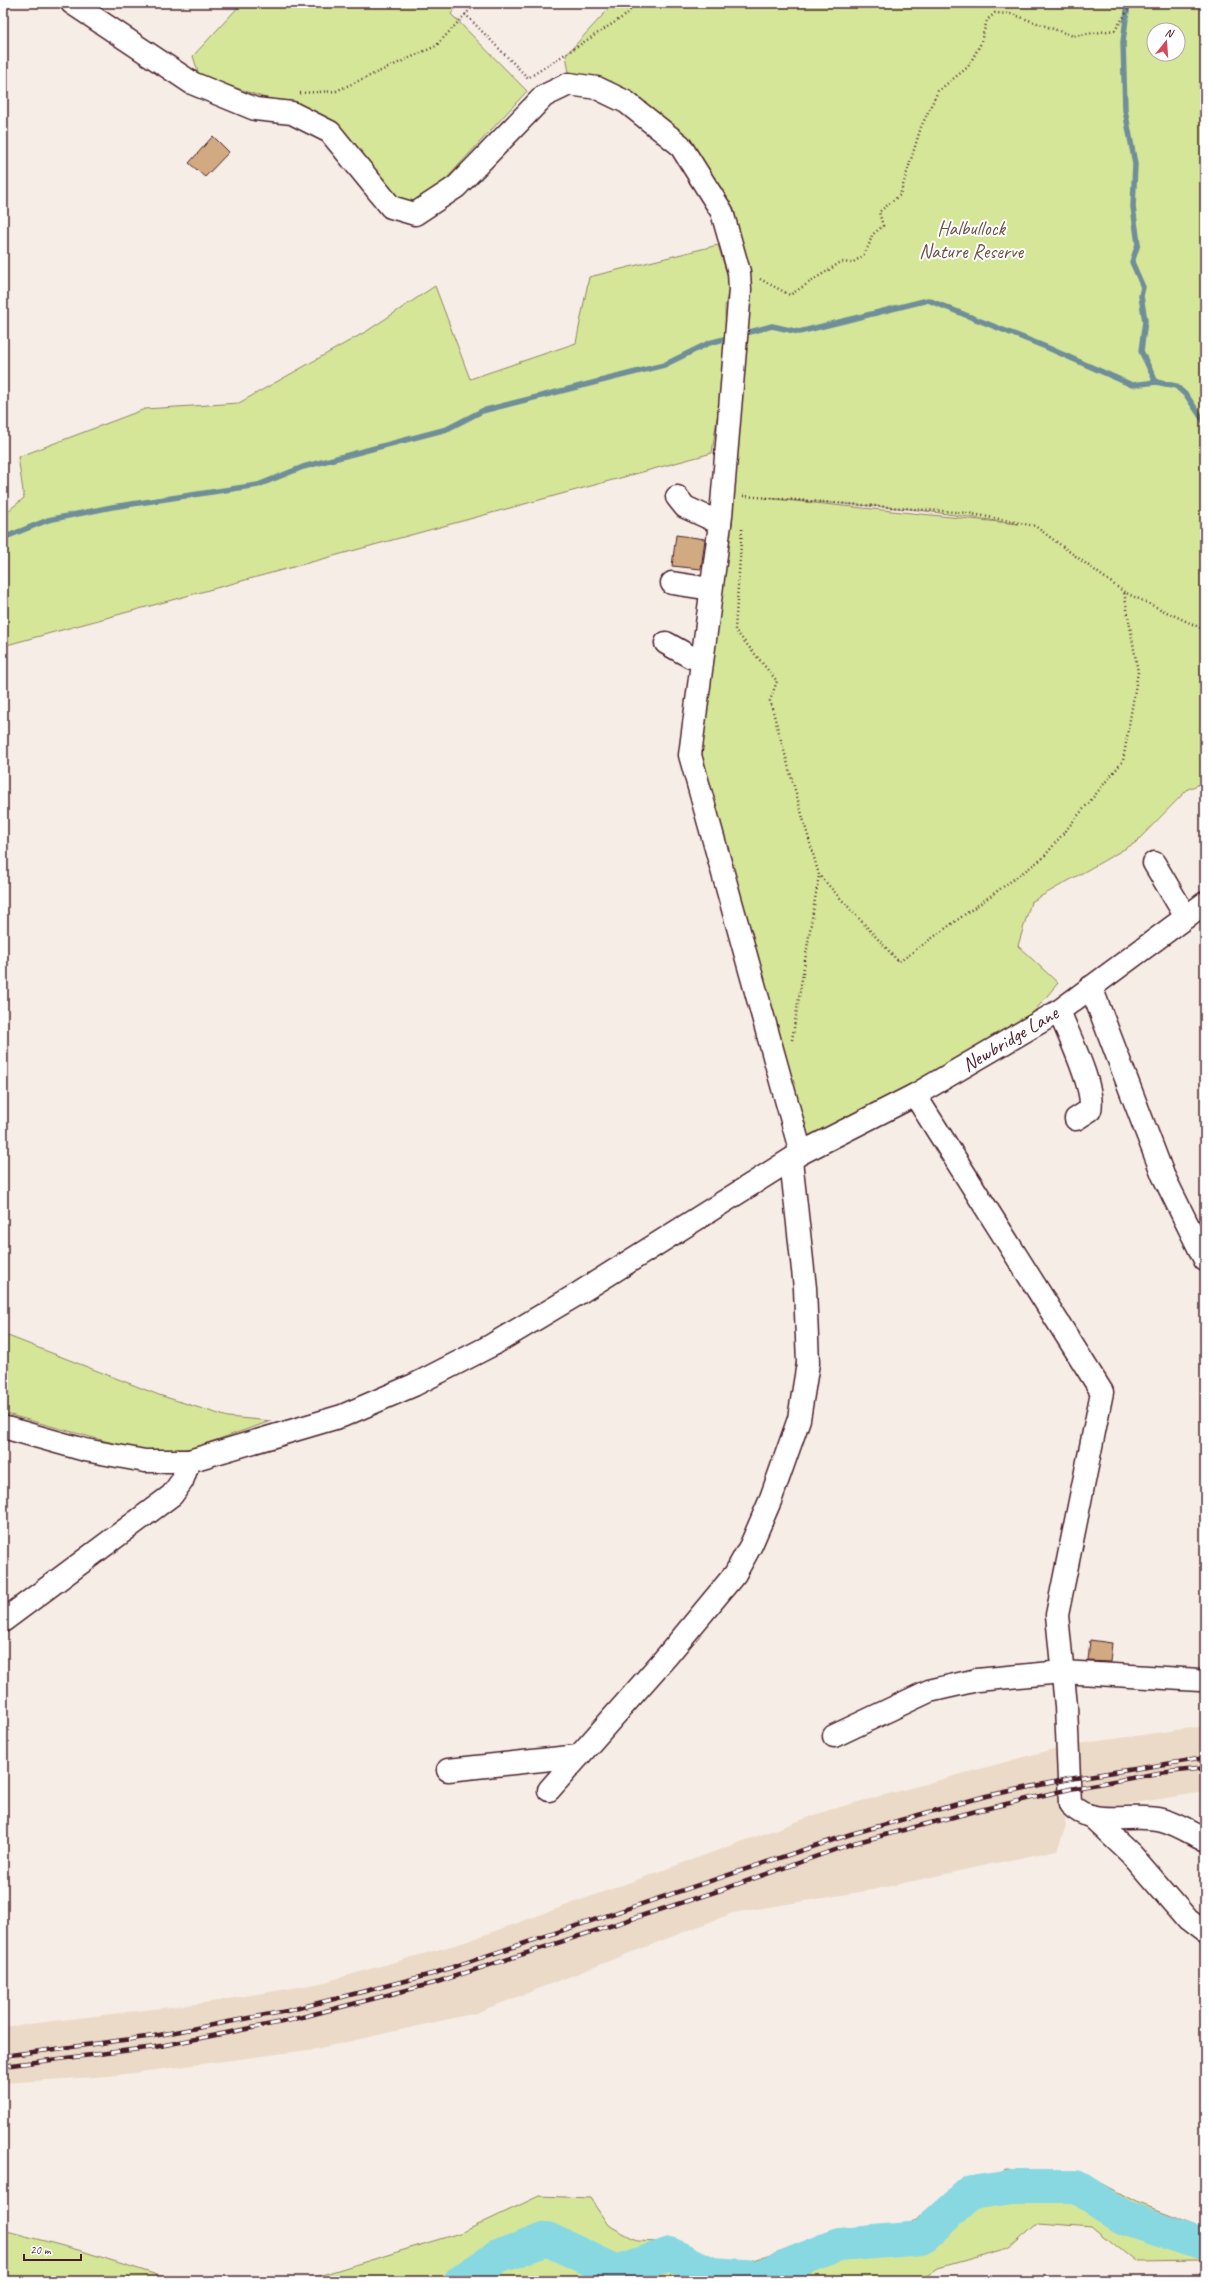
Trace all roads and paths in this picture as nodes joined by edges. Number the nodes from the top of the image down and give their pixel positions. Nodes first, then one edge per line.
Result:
1 (72, 3) edge
2 (476, 3) edge
3 (636, 3) edge
4 (1133, 3) edge
5 (465, 14) junction
6 (297, 94) dead end
7 (754, 275) dead end
8 (722, 495) junction
9 (744, 496) junction
10 (678, 497) dead end
11 (743, 504) dead end
12 (720, 523) junction
13 (742, 528) dead end
14 (672, 583) dead end
15 (711, 589) junction
16 (1124, 592) junction
17 (1205, 630) edge
18 (666, 644) dead end
19 (702, 659) junction
20 (1154, 863) dead end
21 (819, 875) junction
22 (1205, 903) edge
23 (1186, 917) junction
24 (1091, 987) junction
25 (1059, 1011) junction
26 (791, 1044) dead end
27 (915, 1095) junction
28 (1076, 1119) dead end
29 (796, 1157) junction
30 (1205, 1260) edge
31 (3, 1427) edge
32 (189, 1461) junction
33 (3, 1621) edge
34 (1062, 1672) junction
35 (1200, 1680) dead end
36 (834, 1736) dead end
37 (579, 1756) junction
38 (448, 1770) dead end
39 (549, 1790) dead end
40 (1092, 1816) junction
41 (1205, 1840) edge
42 (1205, 1933) edge

1 - 8 street
2 - 5 path
3 - 5 path
4 - 7 path
5 - 6 path
8 - 9 path
8 - 12 street
9 - 11 path
9 - 16 path
10 - 12 street
12 - 15 street
13 - 21 path
14 - 15 street
15 - 19 street
16 - 17 path
16 - 21 path
18 - 19 street
19 - 29 street
20 - 23 street
21 - 26 path
22 - 23 street, Newbridge Lane
23 - 24 street, Newbridge Lane
24 - 25 street, Newbridge Lane
24 - 30 street
25 - 27 street, Newbridge Lane
25 - 28 street
27 - 29 street, Newbridge Lane
27 - 34 street
29 - 32 street, Newbridge Lane
29 - 37 street
31 - 32 street, Newbridge Lane
32 - 33 street
34 - 35 street
34 - 36 street
34 - 40 street
37 - 38 street
37 - 39 street
40 - 41 street
40 - 42 street

